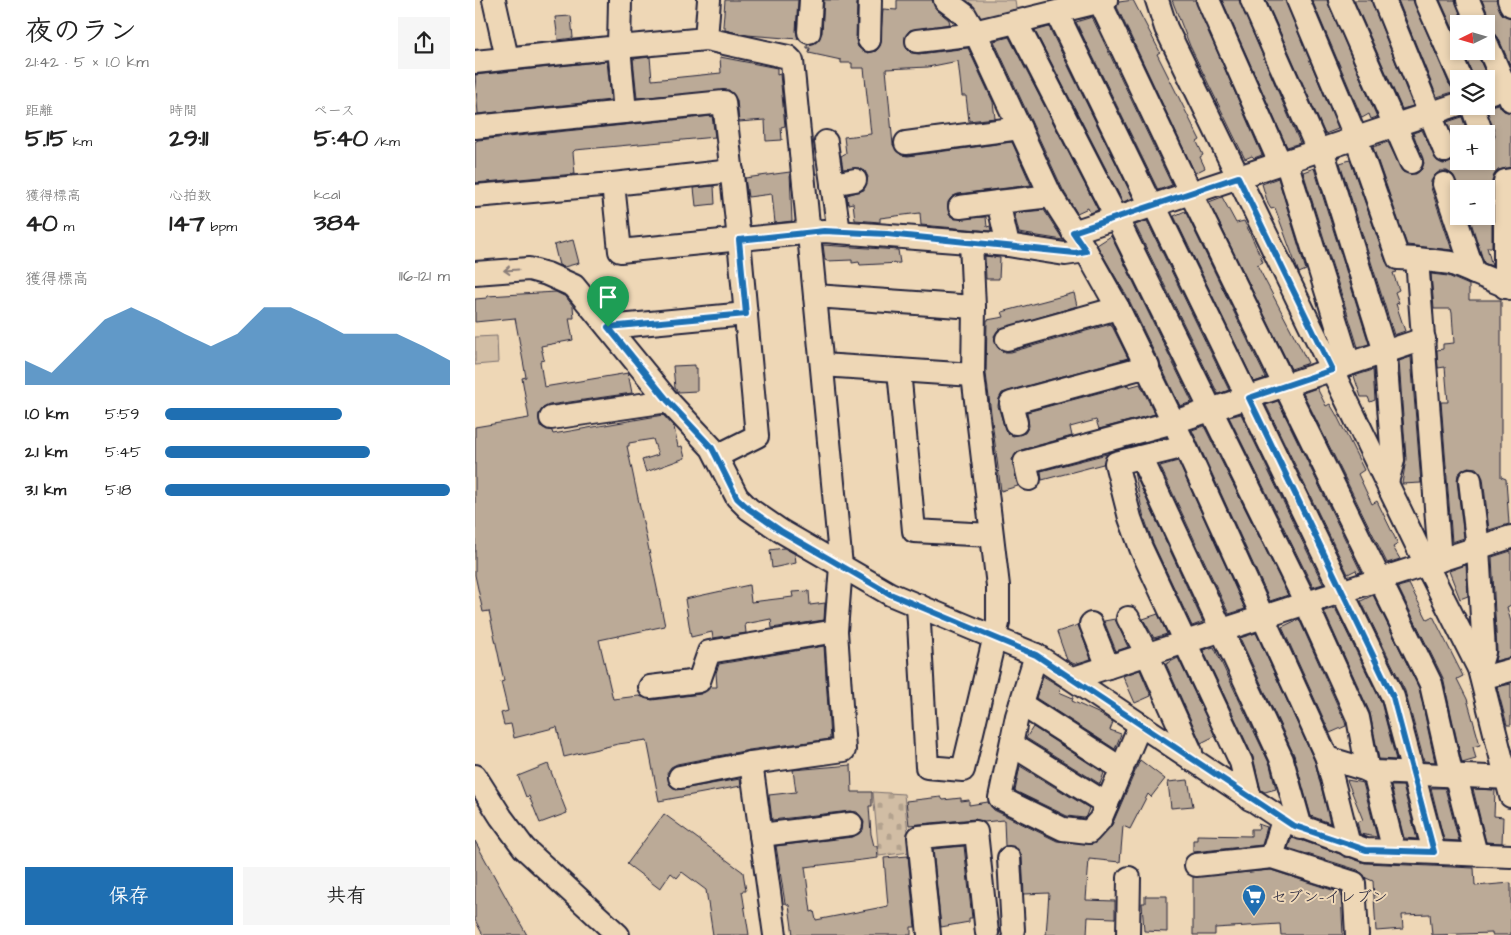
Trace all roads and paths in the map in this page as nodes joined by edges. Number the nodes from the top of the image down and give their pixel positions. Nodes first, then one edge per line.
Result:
1 (494, 0) edge
2 (620, 0) edge
3 (709, 0) edge
4 (811, 0) edge
5 (870, 0) edge
6 (945, 0) edge
7 (1157, 0) edge
8 (1208, 0) edge
9 (1252, 0) edge
10 (1298, 0) edge
11 (1340, 0) edge
12 (1384, 0) edge
13 (1426, 0) edge
14 (1468, 0) edge
15 (1509, 0) edge
16 (1101, 1) edge
17 (1511, 5) edge
18 (1059, 8) edge
19 (1474, 15) edge
20 (1016, 22) junction
21 (809, 32) dead end
22 (975, 33) junction
23 (706, 39) junction
24 (869, 40) dead end
25 (917, 41) dead end
26 (619, 47) junction
27 (507, 58) junction
28 (1492, 60) edge
29 (475, 62) edge
30 (1457, 70) edge
31 (1504, 92) edge
32 (1450, 107) edge
33 (625, 112) junction
34 (1431, 113) junction
35 (1395, 125) junction
36 (475, 127) edge
37 (1020, 128) junction
38 (1356, 138) junction
39 (826, 142) dead end
40 (906, 143) dead end
41 (1320, 149) junction
42 (1445, 151) dead end
43 (1283, 162) junction
44 (1411, 162) dead end
45 (732, 171) junction
46 (1238, 177) junction
47 (855, 180) dead end
48 (1511, 180) edge
49 (613, 184) junction
50 (832, 184) junction
51 (1444, 184) dead end
52 (1191, 194) junction
53 (475, 196) edge
54 (1051, 196) junction
55 (998, 202) junction
56 (1152, 206) junction
57 (960, 207) dead end
58 (1116, 216) junction
59 (839, 232) junction
60 (1073, 232) junction
61 (810, 233) junction
62 (739, 240) junction
63 (971, 242) junction
64 (1008, 245) junction
65 (1086, 251) junction
66 (1417, 259) junction
67 (475, 273) edge
68 (1474, 274) junction
69 (1508, 287) edge
70 (815, 296) junction
71 (973, 307) junction
72 (1118, 308) junction
73 (746, 314) junction
74 (608, 327) junction
75 (1007, 339) dead end
76 (1424, 339) junction
77 (1385, 352) junction
78 (822, 365) junction
79 (1148, 366) junction
80 (1340, 367) junction
81 (899, 370) junction
82 (973, 375) junction
83 (1284, 386) junction
84 (1249, 398) junction
85 (668, 401) junction
86 (1211, 410) junction
87 (551, 418) dead end
88 (1174, 422) junction
89 (1016, 423) dead end
90 (1185, 446) junction
91 (717, 456) junction
92 (1141, 457) junction
93 (1029, 479) dead end
94 (1470, 480) dead end
95 (1387, 482) junction
96 (991, 535) junction
97 (1511, 537) edge
98 (1478, 548) junction
99 (1433, 562) junction
100 (841, 566) junction
101 (1379, 579) junction
102 (1342, 591) junction
103 (1306, 603) junction
104 (917, 605) junction
105 (1263, 617) junction
106 (1128, 618) dead end
107 (1091, 624) dead end
108 (1222, 630) junction
109 (837, 631) junction
110 (997, 638) junction
111 (1184, 642) junction
112 (1147, 654) junction
113 (1036, 655) junction
114 (1108, 667) junction
115 (1511, 670) edge
116 (1480, 673) junction
117 (1074, 678) junction
118 (650, 686) dead end
119 (1021, 704) junction
120 (1140, 725) junction
121 (1013, 745) junction
122 (1327, 758) junction
123 (1192, 760) junction
124 (751, 763) junction
125 (1121, 769) junction
126 (1371, 771) junction
127 (1414, 774) junction
128 (475, 776) edge
129 (680, 777) dead end
130 (1454, 777) junction
131 (1510, 784) edge
132 (1250, 799) junction
133 (1107, 804) junction
134 (851, 824) dead end
135 (1292, 824) junction
136 (761, 835) junction
137 (1349, 845) junction
138 (1394, 851) junction
139 (1434, 852) junction
140 (1475, 854) junction
141 (1511, 856) edge
142 (1009, 858) dead end
143 (1271, 858) junction
144 (1195, 865) dead end
145 (1129, 878) dead end
146 (1013, 932) edge
147 (979, 934) edge
148 (618, 935) edge
149 (775, 935) edge
150 (929, 935) edge
151 (1128, 935) edge
152 (1357, 935) edge

1 - 27 street
2 - 26 street
3 - 23 street
4 - 21 street
5 - 24 street
6 - 22 street
7 - 46 street
8 - 43 street
9 - 41 street
10 - 38 street
11 - 35 street
12 - 34 street
13 - 30 street
14 - 19 street
15 - 17 street
16 - 18 street
16 - 52 street
18 - 20 street
18 - 56 street
20 - 22 street
20 - 58 street
22 - 25 street
22 - 37 street
23 - 26 street
23 - 61 street
26 - 27 street
26 - 33 street
27 - 29 street
28 - 31 street
32 - 34 street
33 - 36 street
33 - 45 street
34 - 35 street
34 - 42 street
35 - 38 street
35 - 44 street
37 - 40 street
37 - 54 street
38 - 41 street
38 - 66 street
39 - 50 street
41 - 43 street
41 - 77 street
43 - 46 street
43 - 80 street
45 - 49 street
45 - 62 street
46 - 52 street
46 - 80 street
47 - 50 street
48 - 69 street
49 - 53 street
49 - 62 street
50 - 59 street
51 - 68 street
52 - 56 street
52 - 83 street
54 - 55 street
54 - 60 street
55 - 57 street
55 - 64 street
56 - 58 street
56 - 84 street
58 - 60 street
58 - 86 street
59 - 61 street
59 - 63 street
60 - 65 street
61 - 62 street
61 - 70 street
62 - 73 street
63 - 64 street
63 - 71 street
64 - 65 street
65 - 72 street
66 - 68 street
66 - 76 street
74 -> 67 street
68 - 69 street
70 - 71 street
70 - 78 street
71 - 82 street
72 - 75 street
72 - 79 street
73 - 74 street
73 - 91 street
74 - 85 street
76 - 77 street
76 - 99 street
77 - 80 street
77 - 95 street
78 - 81 street
78 - 100 street
79 - 88 street
79 - 89 street
80 - 83 street
80 - 95 street
81 - 82 street
81 - 96 street
82 - 96 street
83 - 84 street
83 - 101 street
84 - 86 street
84 - 102 street
85 - 87 street
85 - 91 street
86 - 88 street
86 - 103 street
88 - 90 street
88 - 93 street
90 - 92 street
90 - 105 street
91 - 100 street
92 - 108 street
92 - 111 street
94 - 98 street
95 - 99 street
96 - 110 street
97 - 98 street
98 - 99 street
98 - 116 street
99 - 101 street
99 - 116 street
100 - 104 street
100 - 109 street
101 - 102 street
101 - 130 street
102 - 103 street
102 - 127 street
103 - 105 street
103 - 126 street
104 - 110 street
104 - 110 street
105 - 108 street
105 - 122 street
106 - 112 street
107 - 114 street
108 - 111 street
108 - 135 street
109 - 118 street
109 - 124 street
110 - 113 street
111 - 112 street
111 - 132 street
112 - 114 street
112 - 123 street
113 - 117 street
113 - 119 street
114 - 117 street
115 - 116 street
116 - 131 street
117 - 120 street
119 - 121 street
119 - 125 street
120 - 123 street
120 - 125 street
121 - 133 street
121 - 133 street
122 - 126 street
122 - 137 street
123 - 132 street
124 - 129 street
124 - 136 street
125 - 133 street
126 - 127 street
126 - 138 street
127 - 130 street
127 - 139 street
128 - 148 street
130 - 131 street
130 - 140 street
132 - 135 street
134 - 136 street
135 - 137 street
135 - 143 street
136 - 149 street
137 - 138 street
138 - 139 street
139 - 140 street
140 - 141 street
142 - 146 street
143 - 144 street
143 - 152 street
145 - 151 street
146 - 147 street
147 - 150 street

